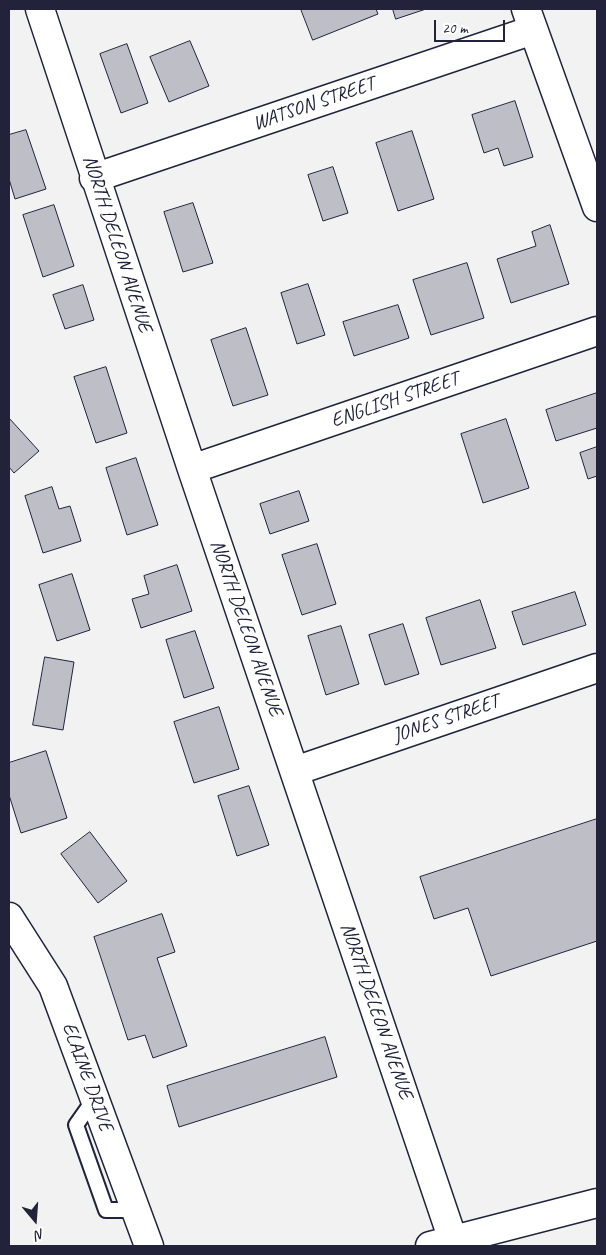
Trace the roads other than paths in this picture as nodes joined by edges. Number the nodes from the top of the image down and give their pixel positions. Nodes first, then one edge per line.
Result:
1 (40, 9) edge
2 (530, 19) edge
3 (94, 178) junction
4 (597, 207) edge
5 (597, 331) edge
6 (192, 469) junction
7 (597, 668) edge
8 (295, 771) junction
9 (9, 916) edge
10 (597, 1203) edge
11 (446, 1244) edge
12 (149, 1246) edge

1 - 3 street, NORTH DELEON AVENUE
2 - 3 street, WATSON STREET
2 - 4 street
3 - 6 street, NORTH DELEON AVENUE
5 - 6 street, ENGLISH STREET
6 - 8 street, NORTH DELEON AVENUE
7 - 8 street, JONES STREET
8 - 11 street, NORTH DELEON AVENUE
9 - 12 street, ELAINE DRIVE
10 - 11 street

